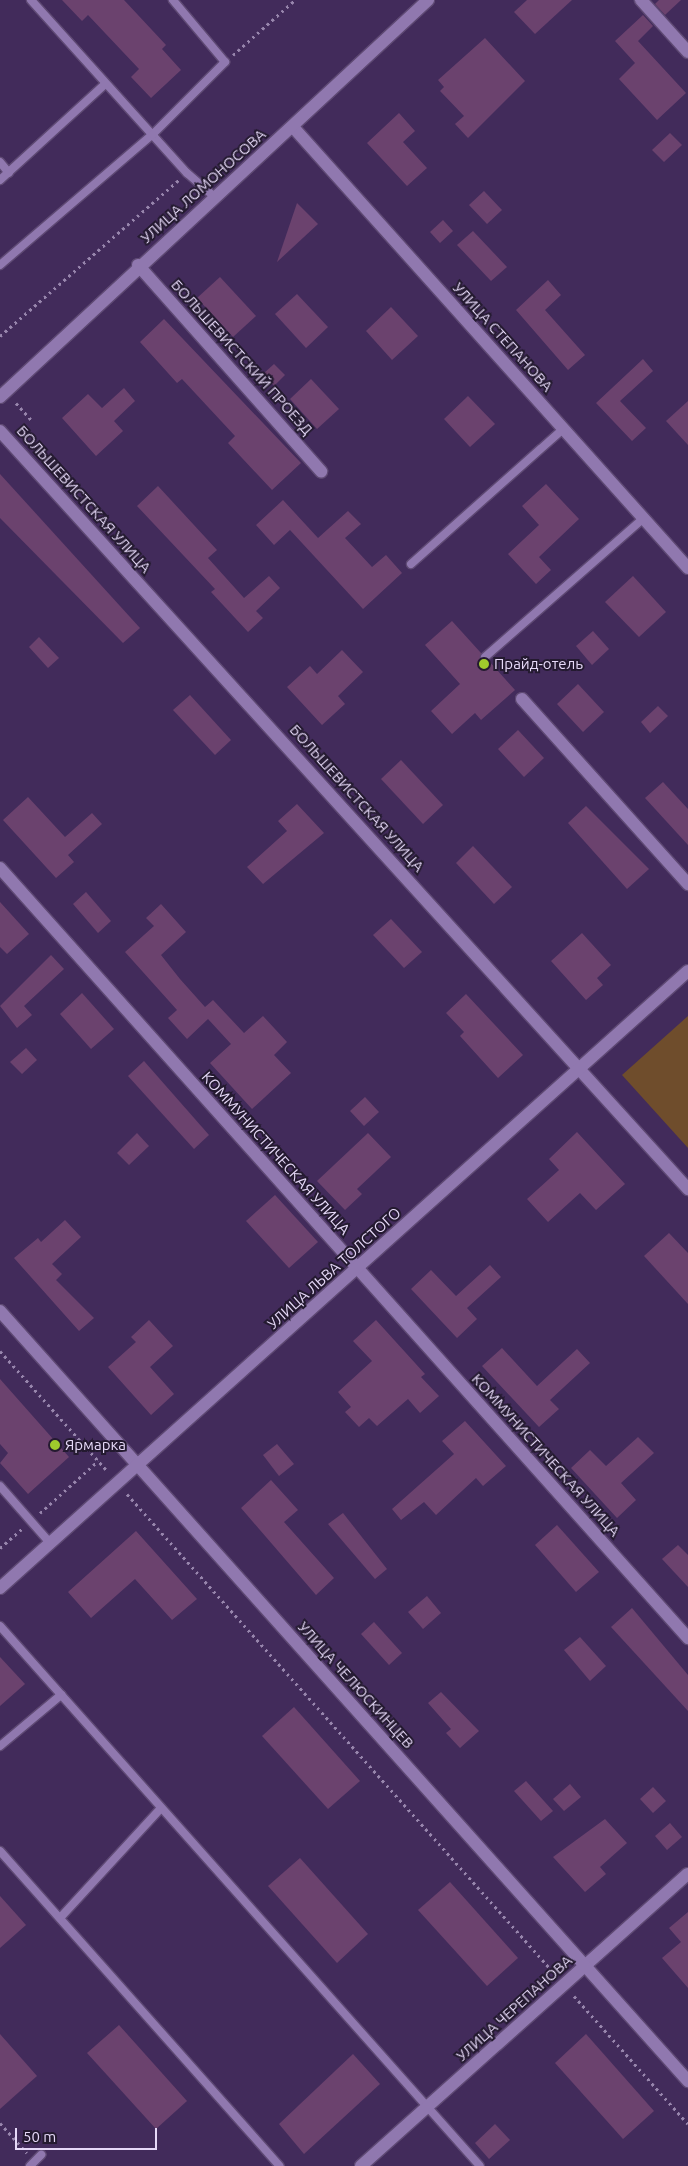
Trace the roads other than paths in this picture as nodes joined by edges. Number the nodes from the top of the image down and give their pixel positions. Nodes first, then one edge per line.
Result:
1 (31, 0) edge
2 (173, 0) edge
3 (428, 0) edge
4 (640, 0) edge
5 (688, 52) edge
6 (105, 84) junction
7 (293, 127) junction
8 (153, 134) junction
9 (0, 162) edge
10 (9, 173) junction
11 (0, 180) edge
12 (215, 197) junction
13 (0, 265) edge
14 (138, 265) junction
15 (0, 397) edge
16 (563, 429) junction
17 (0, 431) edge
18 (321, 471) dead end
19 (644, 518) junction
20 (411, 564) dead end
21 (688, 568) edge
22 (485, 657) dead end
23 (522, 698) dead end
24 (0, 868) edge
25 (688, 884) edge
26 (688, 971) edge
27 (580, 1067) junction
28 (688, 1189) edge
29 (358, 1268) junction
30 (0, 1311) edge
31 (138, 1465) junction
32 (0, 1486) edge
33 (50, 1543) junction
34 (0, 1588) edge
35 (0, 1626) edge
36 (688, 1638) edge
37 (61, 1695) junction
38 (0, 1746) edge
39 (162, 1808) junction
40 (0, 1851) edge
41 (688, 1874) edge
42 (60, 1918) junction
43 (585, 1966) junction
44 (688, 2081) edge
45 (427, 2107) junction
46 (41, 2155) dead end
47 (32, 2164) edge
48 (280, 2166) edge
49 (361, 2166) edge
50 (480, 2166) edge

1 - 6 lane
2 - 8 lane
3 - 7 street, УЛИЦА ЛОМОНОСОВА
4 - 5 street
6 - 8 lane
6 - 10 lane
7 - 12 street, УЛИЦА ЛОМОНОСОВА
7 - 16 street, УЛИЦА СТЕПАНОВА
8 - 12 lane
8 - 13 lane
9 - 10 lane
10 - 11 lane
12 - 14 street, УЛИЦА ЛОМОНОСОВА
14 - 15 street, УЛИЦА ЛОМОНОСОВА
14 - 18 street, БОЛЬШЕВИСТСКИЙ ПРОЕЗД
16 - 19 street, УЛИЦА СТЕПАНОВА
16 - 20 lane
17 - 27 street, БОЛЬШЕВИСТСКАЯ УЛИЦА
19 - 21 street, УЛИЦА СТЕПАНОВА
19 - 22 lane
23 - 25 street
24 - 29 street, КОММУНИСТИЧЕСКАЯ УЛИЦА
26 - 27 street, УЛИЦА ЛЬВА ТОЛСТОГО
27 - 28 street, БОЛЬШЕВИСТСКАЯ УЛИЦА
27 - 29 street, УЛИЦА ЛЬВА ТОЛСТОГО
29 - 31 street, УЛИЦА ЛЬВА ТОЛСТОГО
29 - 36 street, КОММУНИСТИЧЕСКАЯ УЛИЦА
30 - 31 street, УЛИЦА ЧЕЛЮСКИНЦЕВ
31 - 33 street, УЛИЦА ЛЬВА ТОЛСТОГО
31 - 43 street, УЛИЦА ЧЕЛЮСКИНЦЕВ
32 - 33 lane
33 - 34 street, УЛИЦА ЛЬВА ТОЛСТОГО
35 - 37 lane
37 - 38 lane
37 - 39 lane
39 - 42 lane
39 - 45 lane
40 - 42 lane
41 - 43 street, УЛИЦА ЧЕРЕПАНОВА
42 - 48 lane
43 - 44 street, УЛИЦА ЧЕЛЮСКИНЦЕВ
43 - 45 street, УЛИЦА ЧЕРЕПАНОВА
45 - 49 street, УЛИЦА ЧЕРЕПАНОВА
45 - 50 lane
46 - 47 lane

